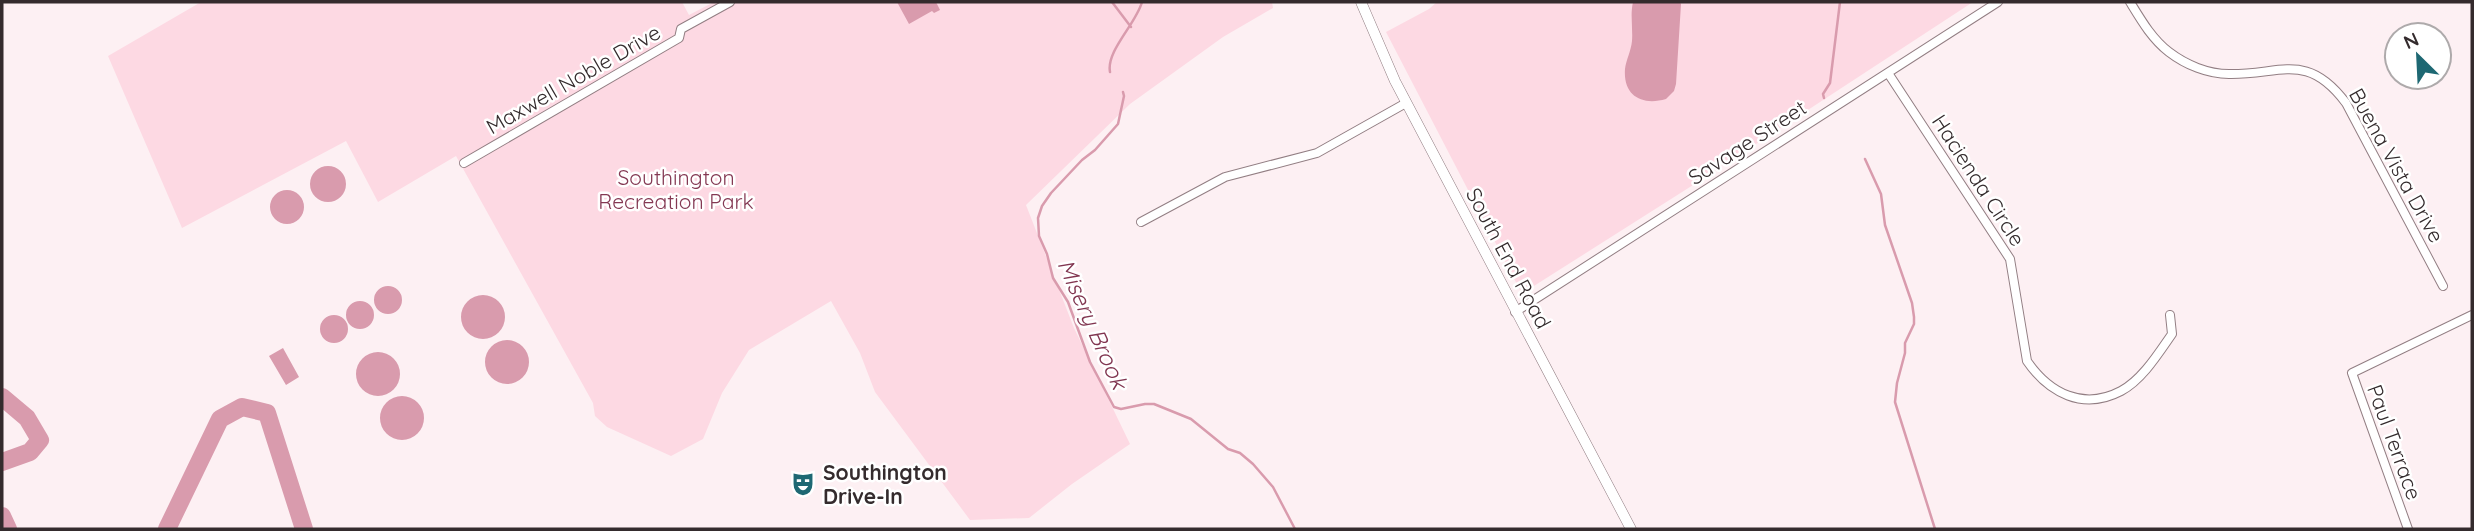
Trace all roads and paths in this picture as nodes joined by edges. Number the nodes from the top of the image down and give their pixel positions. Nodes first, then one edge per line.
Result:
1 (730, 2) edge
2 (1361, 2) edge
3 (1998, 2) edge
4 (2130, 2) edge
5 (1888, 73) junction
6 (1406, 103) junction
7 (464, 163) dead end
8 (1141, 222) dead end
9 (2443, 286) dead end
10 (1515, 312) junction
11 (2170, 315) dead end
12 (2472, 315) edge
13 (1631, 529) edge
14 (2408, 529) edge

1 - 7 street, Maxwell Noble Drive
2 - 6 street, South End Road
3 - 5 street, Savage Street
4 - 9 street, Buena Vista Drive
5 - 10 street, Savage Street
5 - 11 street, Hacienda Circle
6 - 8 street
6 - 10 street, South End Road
10 - 13 street, South End Road
12 - 14 street, Paul Terrace

